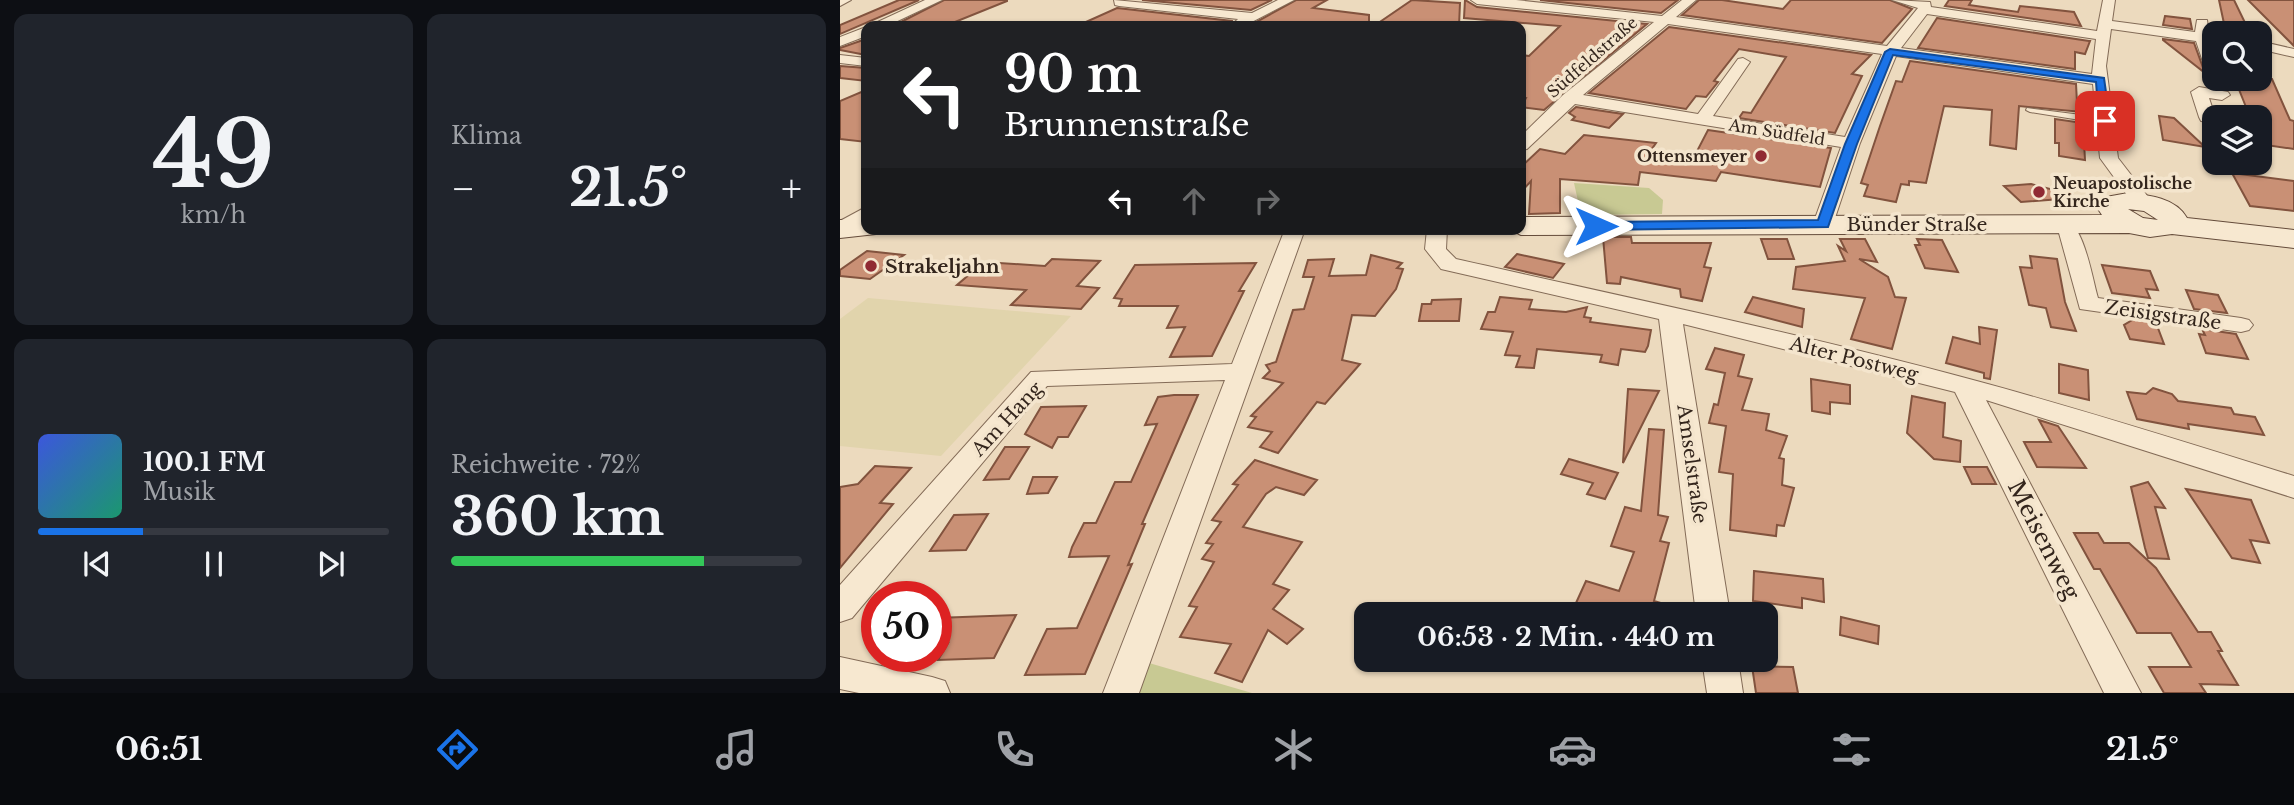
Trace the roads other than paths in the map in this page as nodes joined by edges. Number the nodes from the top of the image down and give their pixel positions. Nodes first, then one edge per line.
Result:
1 (936, 0) edge
2 (1288, 0) edge
3 (1477, 0) edge
4 (1690, 0) edge
5 (1898, 0) edge
6 (2109, 0) edge
7 (1119, 2) dead end
8 (1924, 10) junction
9 (1254, 17) junction
10 (1662, 20) junction
11 (888, 21) edge
12 (1245, 21) edge
13 (2105, 30) junction
14 (861, 33) edge
15 (2202, 33) edge
16 (840, 42) edge
17 (2272, 48) edge
18 (1890, 52) junction
19 (2294, 53) edge
20 (840, 59) edge
21 (861, 61) edge
22 (1743, 62) dead end
23 (2101, 80) junction
24 (2203, 91) edge
25 (1569, 98) junction
26 (2203, 105) edge
27 (2030, 110) dead end
28 (1702, 120) junction
29 (2105, 121) junction
30 (1526, 140) edge
31 (1851, 144) junction
32 (2127, 210) junction
33 (2062, 223) junction
34 (1823, 224) junction
35 (1526, 226) edge
36 (1293, 235) edge
37 (1434, 235) edge
38 (2294, 239) edge
39 (1670, 314) junction
40 (2241, 325) dead end
41 (1242, 372) junction
42 (1965, 386) junction
43 (2294, 487) edge
44 (1711, 602) edge
45 (840, 608) edge
46 (1722, 672) edge
47 (840, 673) edge
48 (932, 693) edge
49 (1121, 693) edge
50 (1725, 693) edge
51 (2123, 693) edge

1 - 11 street
2 - 9 street
3 - 10 street
4 - 10 street, Südfeldstraße
5 - 8 street
6 - 13 street
7 - 9 street
8 - 13 street
8 - 18 street
9 - 12 street
10 - 18 street
10 - 25 street, Südfeldstraße
13 - 15 street
13 - 23 street
14 - 16 street
17 - 19 street
18 - 23 street
18 - 31 street
20 - 21 street
22 - 28 street, Am Südfeld
23 - 29 street
24 - 26 street
25 - 28 street, Am Südfeld
25 - 30 street, Südfeldstraße
27 - 29 lane
28 - 31 street, Am Südfeld
29 - 32 street
31 - 34 street
32 - 33 main road, Bünder Straße
32 - 38 main road, Bünder Straße
33 - 34 main road, Bünder Straße
33 - 40 street, Zeisigstraße
34 - 35 main road, Bünder Straße
36 - 41 street
37 - 39 street, Alter Postweg
39 - 42 street, Alter Postweg
39 - 44 street, Amselstraße
41 - 45 street, Am Hang
41 - 49 street
42 - 43 street, Alter Postweg
42 - 51 street, Meisenweg
46 - 50 street
47 - 48 street

